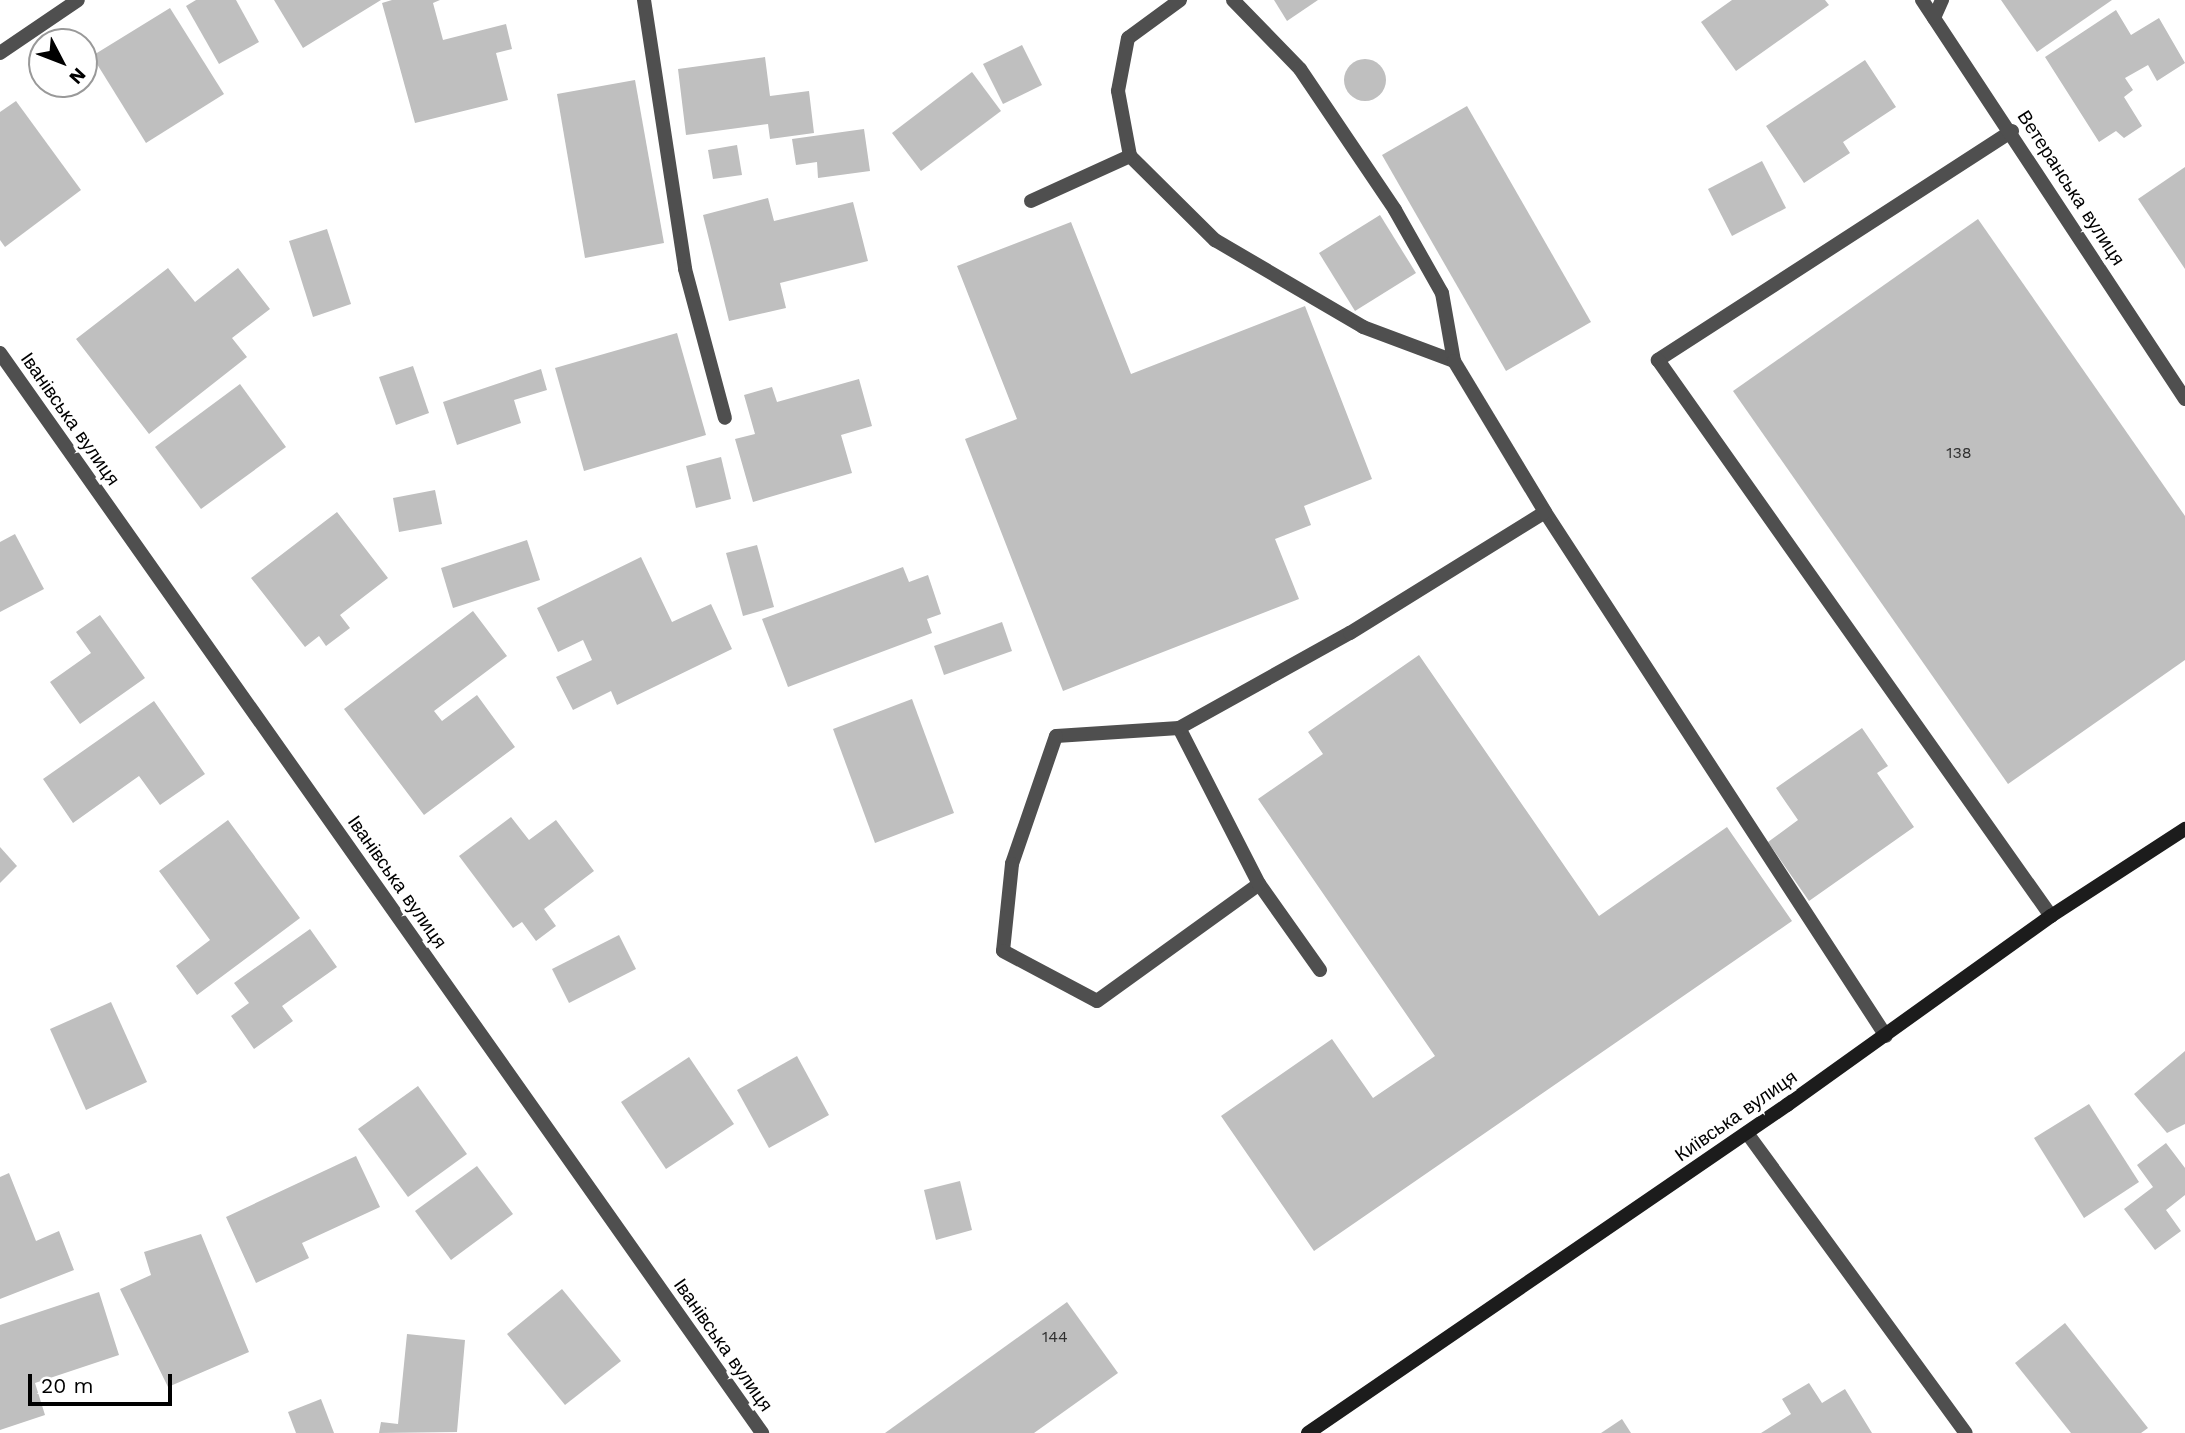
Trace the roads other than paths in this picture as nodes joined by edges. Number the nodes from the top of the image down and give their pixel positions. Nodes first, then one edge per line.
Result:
1 (78, 0) edge
2 (644, 0) edge
3 (1180, 0) edge
4 (1233, 0) edge
5 (1922, 0) edge
6 (1942, 0) edge
7 (1934, 18) junction
8 (0, 53) edge
9 (2012, 131) junction
10 (1130, 156) junction
11 (1031, 201) dead end
12 (0, 353) edge
13 (1454, 361) junction
14 (2185, 399) edge
15 (725, 418) dead end
16 (1545, 512) junction
17 (1179, 728) junction
18 (2185, 828) edge
19 (1259, 884) junction
20 (2050, 916) junction
21 (1320, 970) dead end
22 (1886, 1036) junction
23 (1747, 1133) junction
24 (762, 1433) edge
25 (1308, 1433) edge
26 (1966, 1433) edge

1 - 8 street
2 - 15 street
3 - 10 street
4 - 13 street
5 - 7 street, Ветеранська вулиця
6 - 7 street
7 - 9 street, Ветеранська вулиця
9 - 14 street, Ветеранська вулиця
9 - 20 street
10 - 11 street
10 - 13 street
12 - 24 street, Іванівська вулиця
13 - 16 street
16 - 17 street
16 - 22 street
17 - 19 street
17 - 19 street
18 - 20 main road, Київська вулиця
19 - 21 street
20 - 22 main road, Київська вулиця
22 - 23 main road, Київська вулиця
23 - 25 main road, Київська вулиця
23 - 26 street

